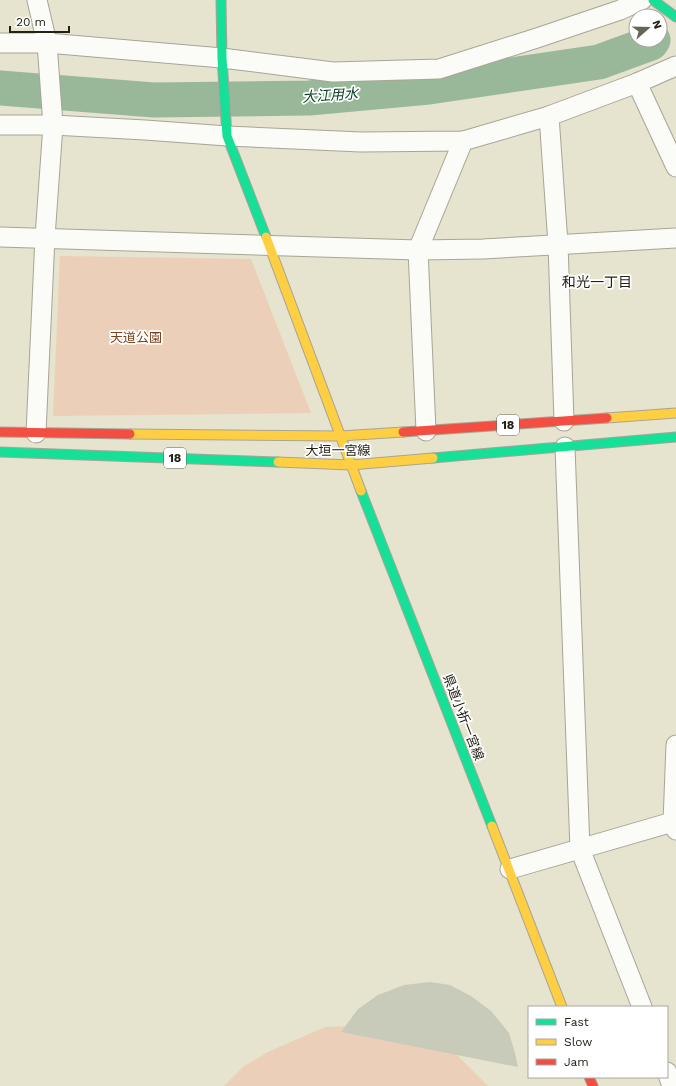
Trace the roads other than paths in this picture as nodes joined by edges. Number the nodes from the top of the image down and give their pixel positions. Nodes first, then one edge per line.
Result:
1 (37, 0) edge
2 (221, 0) edge
3 (642, 0) edge
4 (653, 0) edge
5 (676, 17) edge
6 (0, 43) edge
7 (47, 43) junction
8 (676, 66) edge
9 (223, 67) junction
10 (637, 83) junction
11 (548, 116) junction
12 (0, 125) edge
13 (53, 125) junction
14 (227, 127) junction
15 (463, 141) junction
16 (676, 167) edge
17 (0, 236) edge
18 (45, 237) junction
19 (676, 238) edge
20 (558, 244) junction
21 (269, 245) junction
22 (418, 250) junction
23 (676, 413) edge
24 (564, 421) junction
25 (426, 431) junction
26 (0, 432) edge
27 (36, 433) junction
28 (340, 436) junction
29 (676, 437) edge
30 (565, 447) junction
31 (0, 452) edge
32 (351, 465) junction
33 (676, 745) edge
34 (675, 824) edge
35 (580, 848) junction
36 (510, 869) junction
37 (562, 1006) edge
38 (642, 1006) edge
39 (668, 1075) edge
40 (672, 1086) edge

1 - 7 street
2 - 9 main road, 県道小折一宮線
3 - 9 street
4 - 5 main road
6 - 7 street
7 - 9 street
7 - 13 street
8 - 10 street
9 - 14 main road, 県道小折一宮線
10 - 11 street
10 - 16 street
11 - 15 street
11 - 20 street
12 - 13 street
13 - 14 street
13 - 18 street
14 - 15 street
14 - 21 main road, 県道小折一宮線
15 - 22 street
17 - 18 street
18 - 21 street
18 - 27 street
19 - 20 street
20 - 22 street
20 - 24 street
21 - 22 street
21 - 28 main road, 県道小折一宮線
22 - 25 street
23 - 24 main road, 大垣一宮線 / 18
24 - 25 main road, 大垣一宮線 / 18
25 - 28 main road, 大垣一宮線 / 18
26 - 27 main road, 大垣一宮線 / 18
27 - 28 main road, 大垣一宮線 / 18
28 - 32 main road, 県道小折一宮線
29 - 30 main road, 大垣一宮線 / 18
30 - 32 main road, 大垣一宮線 / 18
30 - 35 street
31 - 32 main road, 大垣一宮線 / 18
32 - 36 main road, 県道小折一宮線
33 - 34 street
34 - 35 street
35 - 36 street
35 - 38 street
36 - 37 main road, 県道小折一宮線
39 - 40 street

